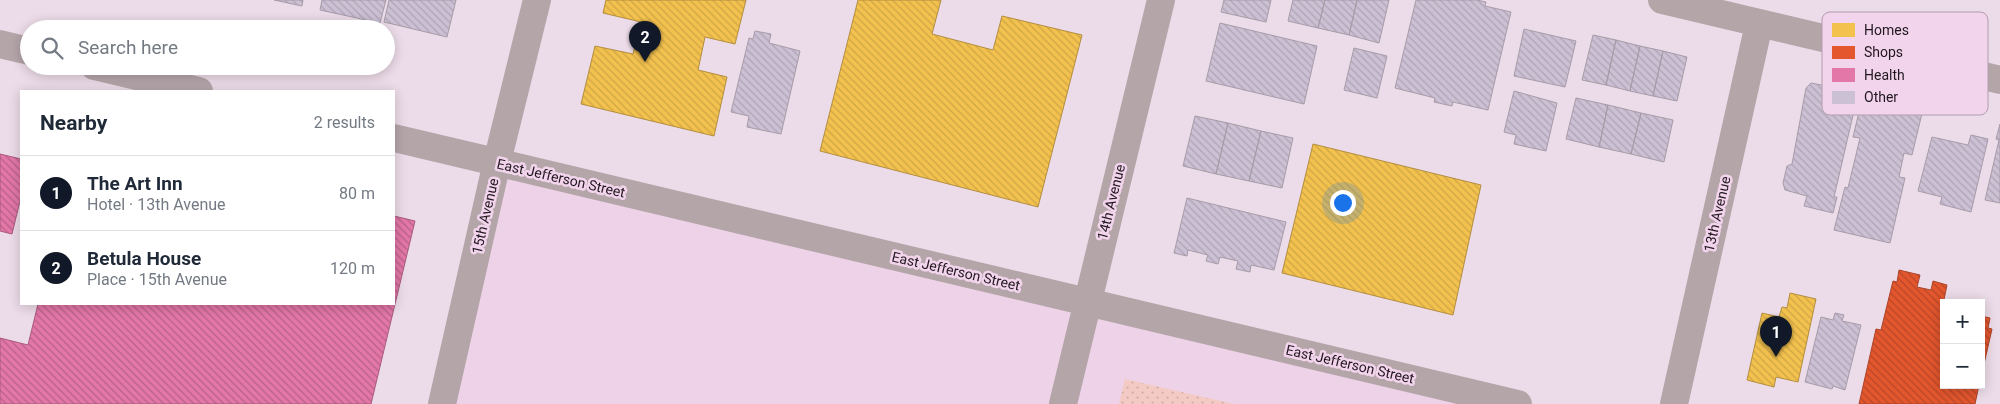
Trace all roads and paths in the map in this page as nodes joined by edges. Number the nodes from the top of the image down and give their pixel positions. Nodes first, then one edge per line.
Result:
1 (537, 0) edge
2 (1161, 0) edge
3 (1662, 0) edge
4 (1759, 24) junction
5 (1822, 39) edge
6 (0, 44) edge
7 (20, 49) edge
8 (132, 75) edge
9 (195, 90) edge
10 (395, 138) edge
11 (497, 162) junction
12 (1086, 302) junction
13 (442, 404) edge
14 (1063, 404) edge
15 (1518, 404) edge
16 (1674, 404) edge

1 - 11 street, 15th Avenue
2 - 12 street, 14th Avenue
3 - 4 street
4 - 5 street
4 - 16 street, 13th Avenue
6 - 7 street
8 - 9 street
10 - 11 street, East Jefferson Street
11 - 12 street, East Jefferson Street
11 - 13 street, 15th Avenue
12 - 14 street, 14th Avenue
12 - 15 street, East Jefferson Street

